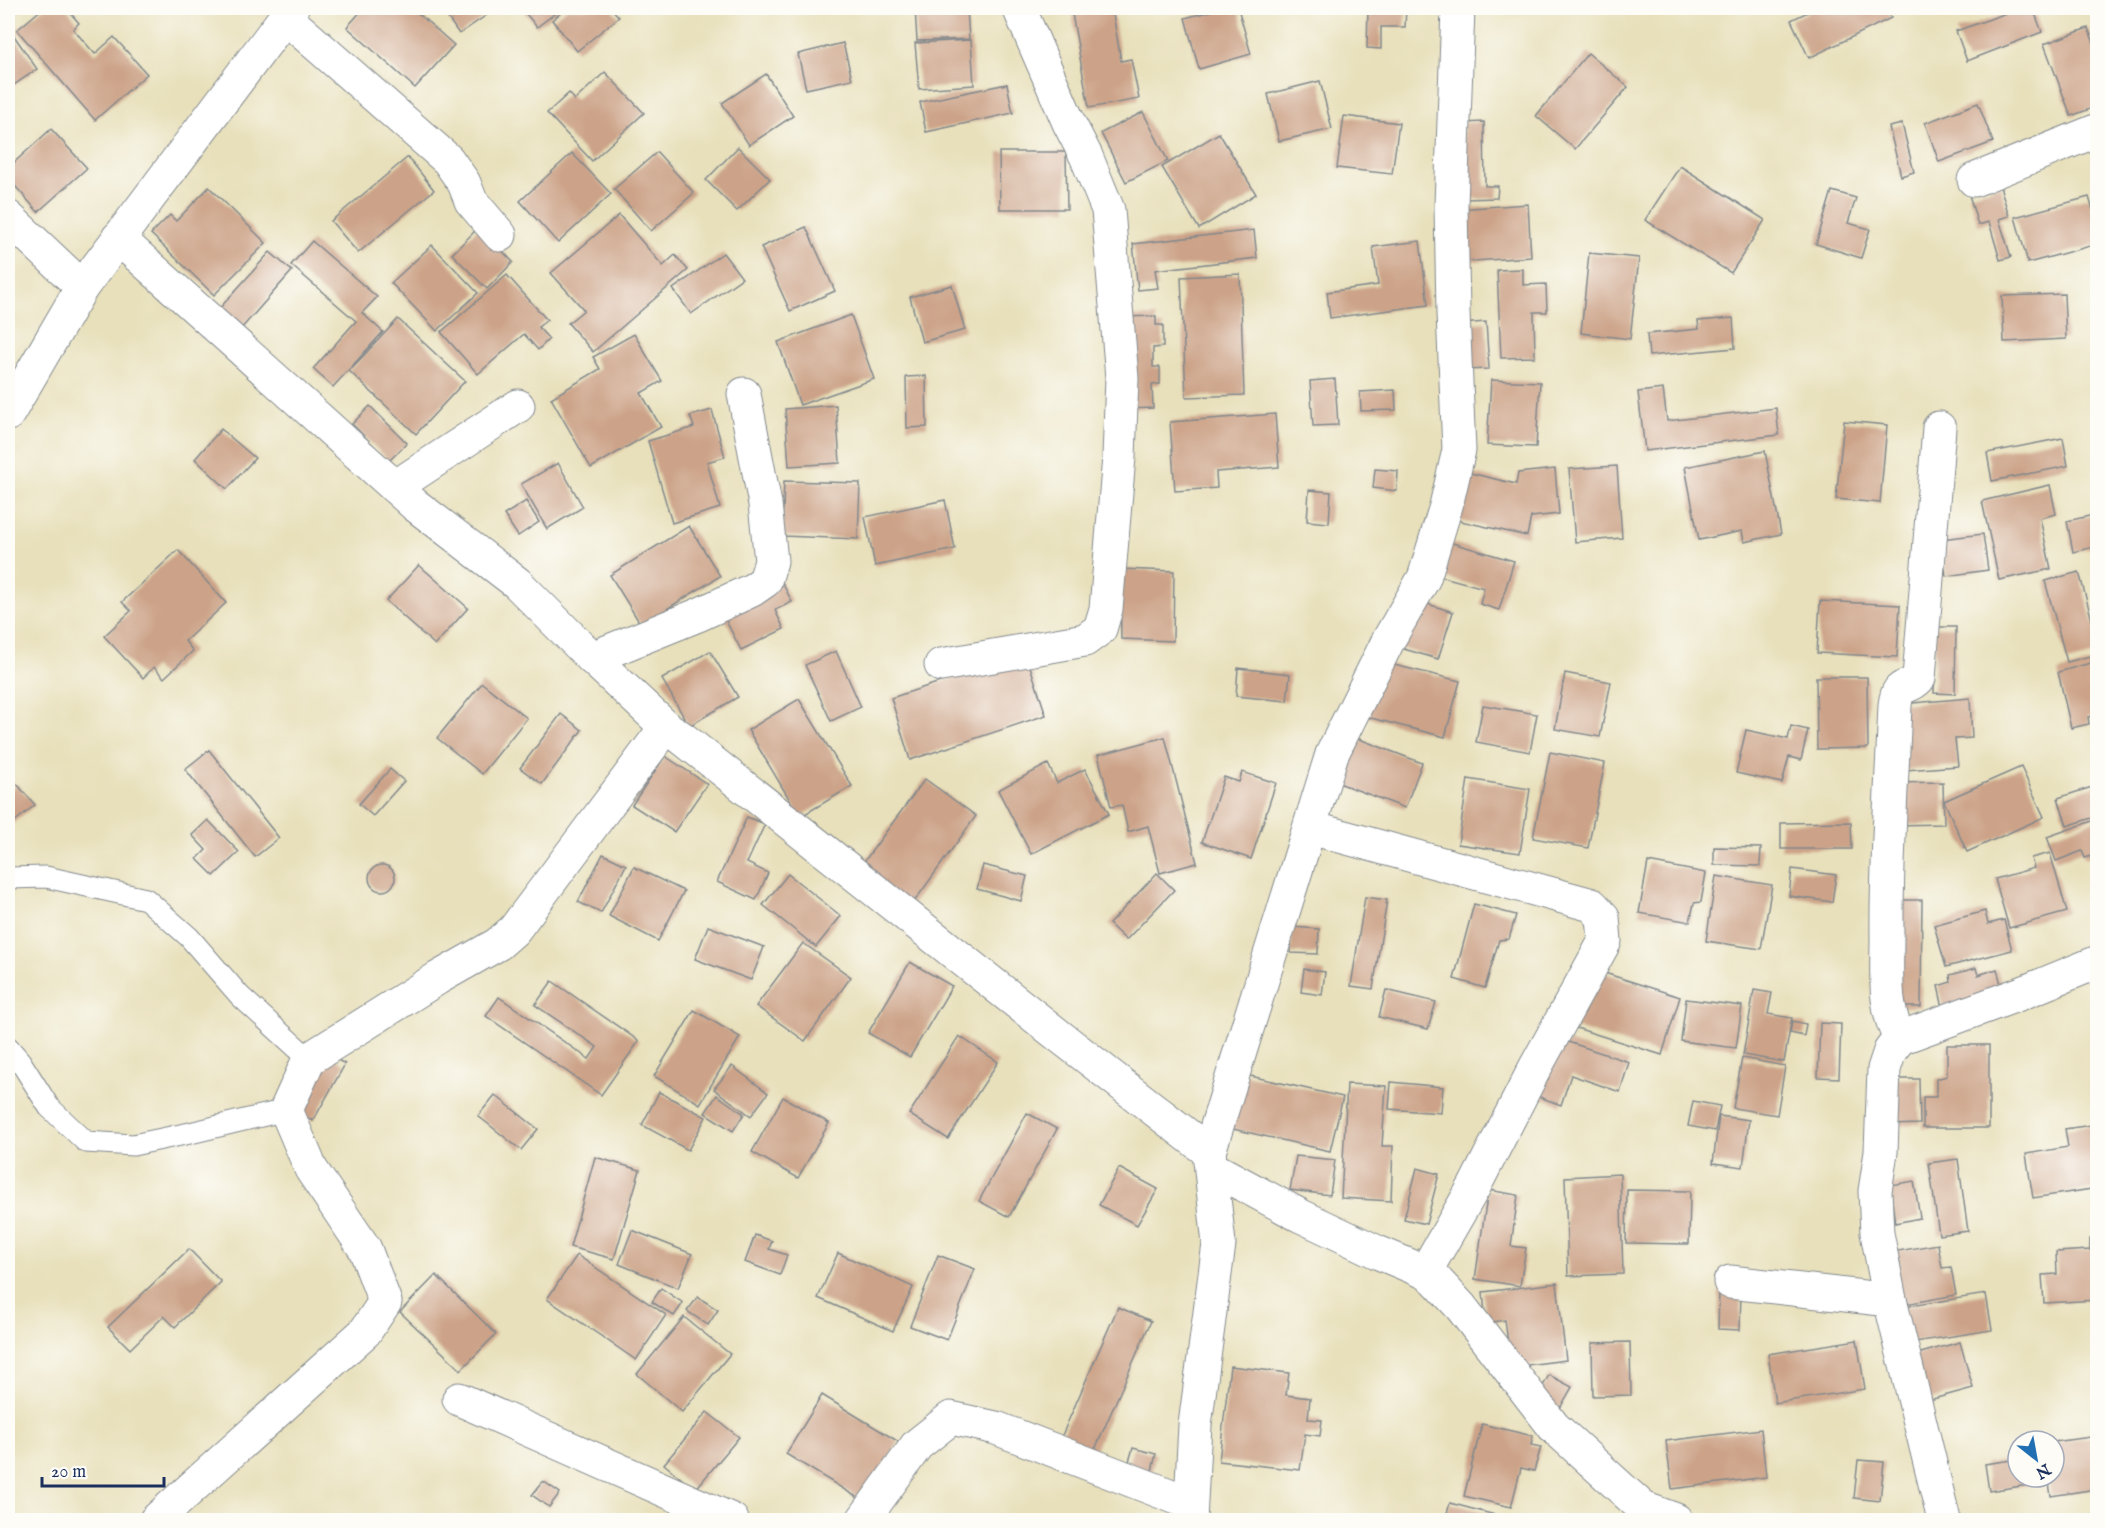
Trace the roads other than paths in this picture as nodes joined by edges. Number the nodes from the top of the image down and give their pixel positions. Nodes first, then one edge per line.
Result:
1 (1019, 8) edge
2 (1458, 8) edge
3 (289, 12) edge
4 (2097, 130) edge
5 (1974, 180) dead end
6 (8, 217) edge
7 (500, 235) dead end
8 (118, 238) junction
9 (82, 287) junction
10 (744, 394) dead end
11 (518, 406) dead end
12 (8, 414) edge
13 (1939, 428) dead end
14 (395, 487) junction
15 (592, 658) junction
16 (941, 665) dead end
17 (666, 726) junction
18 (1311, 828) junction
19 (8, 878) edge
20 (2097, 962) edge
21 (1900, 1038) junction
22 (8, 1047) edge
23 (309, 1059) junction
24 (286, 1110) junction
25 (1211, 1160) junction
26 (1425, 1272) junction
27 (1730, 1282) dead end
28 (1890, 1300) junction
29 (459, 1399) dead end
30 (1190, 1512) edge
31 (1641, 1514) edge
32 (156, 1521) edge
33 (732, 1521) edge
34 (863, 1521) edge
35 (1676, 1521) edge
36 (1944, 1521) edge

1 - 16 street
2 - 18 street
3 - 7 street
3 - 8 street
4 - 5 street
6 - 9 street
8 - 9 street
8 - 14 street
9 - 12 street
10 - 15 street
11 - 14 street
13 - 21 street
14 - 15 street
15 - 17 street
17 - 23 street
17 - 25 street
18 - 25 street
18 - 26 street
19 - 23 lane
20 - 21 street
21 - 28 street
22 - 24 lane
23 - 24 street
24 - 32 street
25 - 26 street
25 - 30 street
26 - 31 street
27 - 28 street
28 - 36 street
29 - 33 street
30 - 34 street
31 - 35 street

